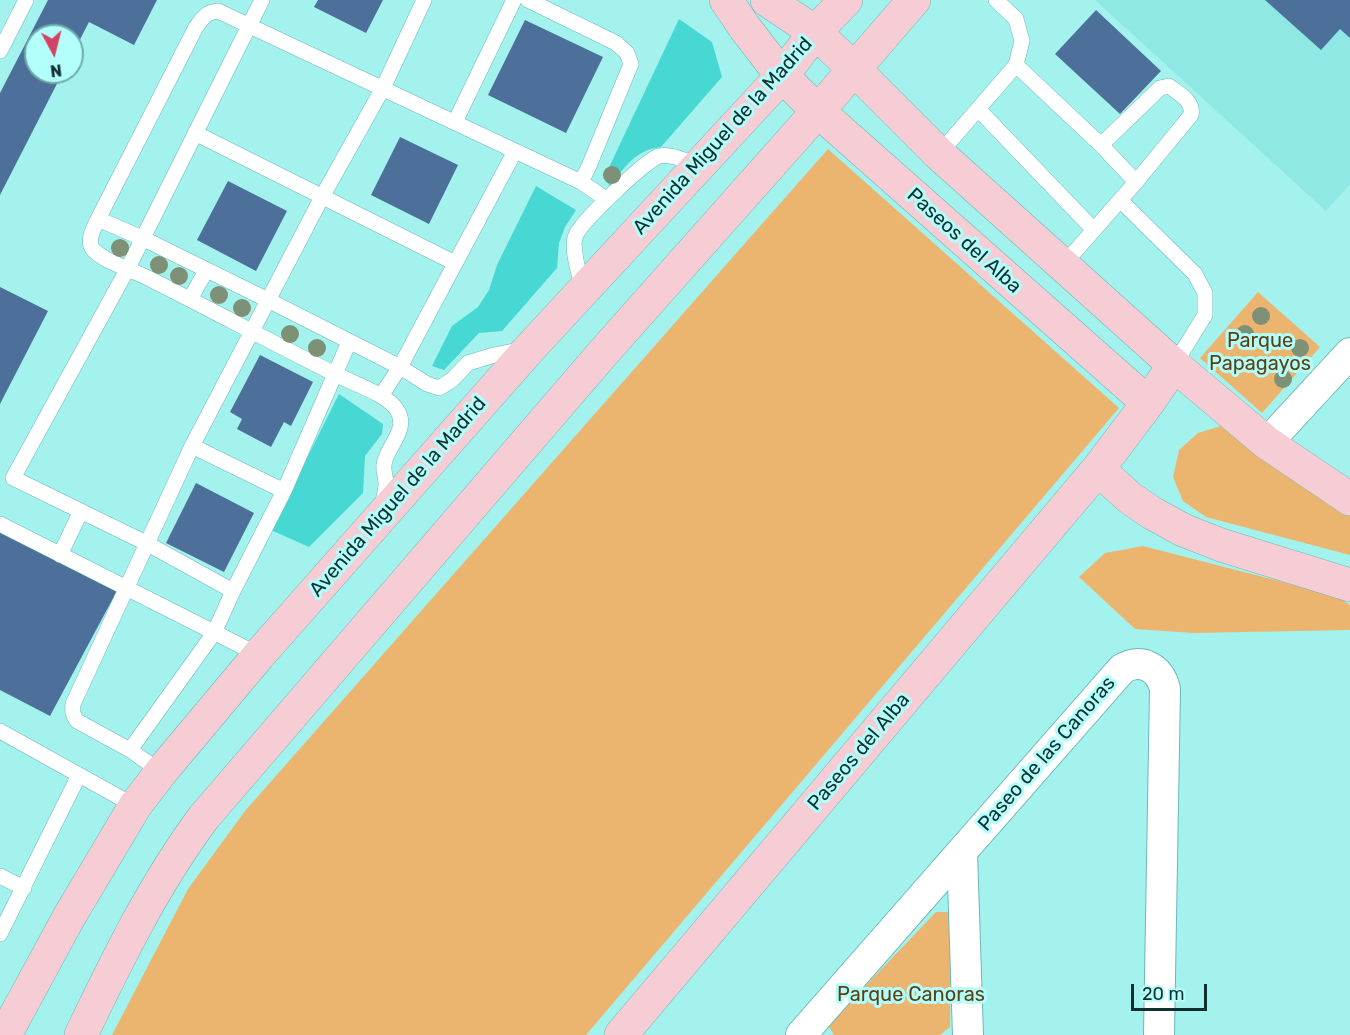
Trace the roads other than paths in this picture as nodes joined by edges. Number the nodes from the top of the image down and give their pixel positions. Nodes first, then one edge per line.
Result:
1 (26, 0) edge
2 (262, 0) edge
3 (424, 0) edge
4 (514, 0) edge
5 (528, 0) edge
6 (726, 0) edge
7 (767, 0) edge
8 (846, 0) edge
9 (914, 0) edge
10 (996, 0) edge
11 (249, 25) junction
12 (815, 32) junction
13 (0, 51) edge
14 (1017, 65) junction
15 (854, 69) junction
16 (782, 76) junction
17 (383, 88) junction
18 (978, 110) junction
19 (818, 111) junction
20 (455, 122) junction
21 (195, 133) junction
22 (1101, 146) junction
23 (515, 151) junction
24 (939, 154) junction
25 (699, 166) junction
26 (581, 182) junction
27 (1136, 182) junction
28 (322, 197) junction
29 (606, 198) junction
30 (1121, 201) junction
31 (98, 219) junction
32 (1094, 229) junction
33 (142, 238) junction
34 (455, 263) junction
35 (1063, 266) junction
36 (128, 268) junction
37 (206, 271) junction
38 (584, 291) junction
39 (190, 299) junction
40 (268, 300) junction
41 (251, 330) junction
42 (349, 342) junction
43 (530, 348) junction
44 (1350, 353) edge
45 (1174, 365) junction
46 (400, 366) junction
47 (335, 374) junction
48 (381, 396) junction
49 (1148, 403) junction
50 (1267, 443) junction
51 (192, 446) junction
52 (1098, 469) junction
53 (6, 475) edge
54 (284, 491) junction
55 (1350, 499) edge
56 (81, 511) junction
57 (379, 519) junction
58 (0, 524) edge
59 (146, 543) junction
60 (60, 555) junction
61 (1350, 585) edge
62 (126, 589) junction
63 (233, 591) junction
64 (214, 633) junction
65 (258, 656) junction
66 (0, 731) edge
67 (130, 750) junction
68 (161, 772) junction
69 (79, 775) junction
70 (135, 807) junction
71 (962, 852) junction
72 (0, 876) edge
73 (24, 888) junction
74 (0, 934) edge
75 (4, 1035) edge
76 (81, 1035) edge
77 (621, 1035) edge
78 (801, 1035) edge
79 (968, 1035) edge
80 (1159, 1035) edge

1 - 13 lane
2 - 11 lane
3 - 17 lane
4 - 20 lane
5 - 26 lane
6 - 16 main road, Paseos del Alba
7 - 12 main road
8 - 12 main road, Avenida Miguel de la Madrid
9 - 15 main road
10 - 14 lane
11 - 17 lane
11 - 21 lane
11 - 31 lane
12 - 15 main road
12 - 16 main road, Avenida Miguel de la Madrid
14 - 18 lane
14 - 22 lane
15 - 19 main road
15 - 24 main road
16 - 19 main road, Paseos del Alba
16 - 25 main road, Avenida Miguel de la Madrid
17 - 20 lane
17 - 28 lane
18 - 24 lane
18 - 32 lane
19 - 49 main road, Paseos del Alba
19 - 76 main road
20 - 23 lane
21 - 28 lane
21 - 33 lane
22 - 27 lane
22 - 27 lane
23 - 26 lane
23 - 34 lane
24 - 35 main road
25 - 29 lane
25 - 38 main road, Avenida Miguel de la Madrid
26 - 29 lane
27 - 30 lane
28 - 34 lane
28 - 40 lane
29 - 38 lane
30 - 32 lane
30 - 45 lane
31 - 33 lane
31 - 36 lane
32 - 35 lane
33 - 36 lane
33 - 37 lane
34 - 46 lane
35 - 45 main road
36 - 39 lane
36 - 53 lane
37 - 39 lane
37 - 40 lane
38 - 43 main road, Avenida Miguel de la Madrid
39 - 41 lane
40 - 41 lane
40 - 42 lane
41 - 47 lane
41 - 51 lane
42 - 46 lane
42 - 47 lane
43 - 46 lane
43 - 57 main road, Avenida Miguel de la Madrid
44 - 50 street
45 - 49 main road, Paseos del Alba
45 - 50 main road
46 - 48 lane
47 - 48 lane
47 - 54 lane
48 - 57 lane
49 - 52 main road, Paseos del Alba
50 - 55 main road
51 - 54 lane
51 - 59 lane
52 - 61 main road
52 - 77 main road, Paseos del Alba
53 - 56 lane
54 - 63 lane
56 - 59 lane
56 - 60 lane
57 - 65 main road, Avenida Miguel de la Madrid
58 - 60 lane
59 - 62 lane
59 - 63 lane
60 - 62 lane
62 - 64 lane
62 - 67 lane
63 - 64 lane
64 - 65 lane
64 - 67 lane
65 - 68 main road, Avenida Miguel de la Madrid
66 - 69 lane
67 - 68 lane
68 - 70 main road, Avenida Miguel de la Madrid
69 - 70 lane
69 - 73 lane
70 - 75 main road, Avenida Miguel de la Madrid
71 - 78 street, Paseo de las Canoras
71 - 79 street
71 - 80 street, Paseo de las Canoras
72 - 73 lane
73 - 74 lane

